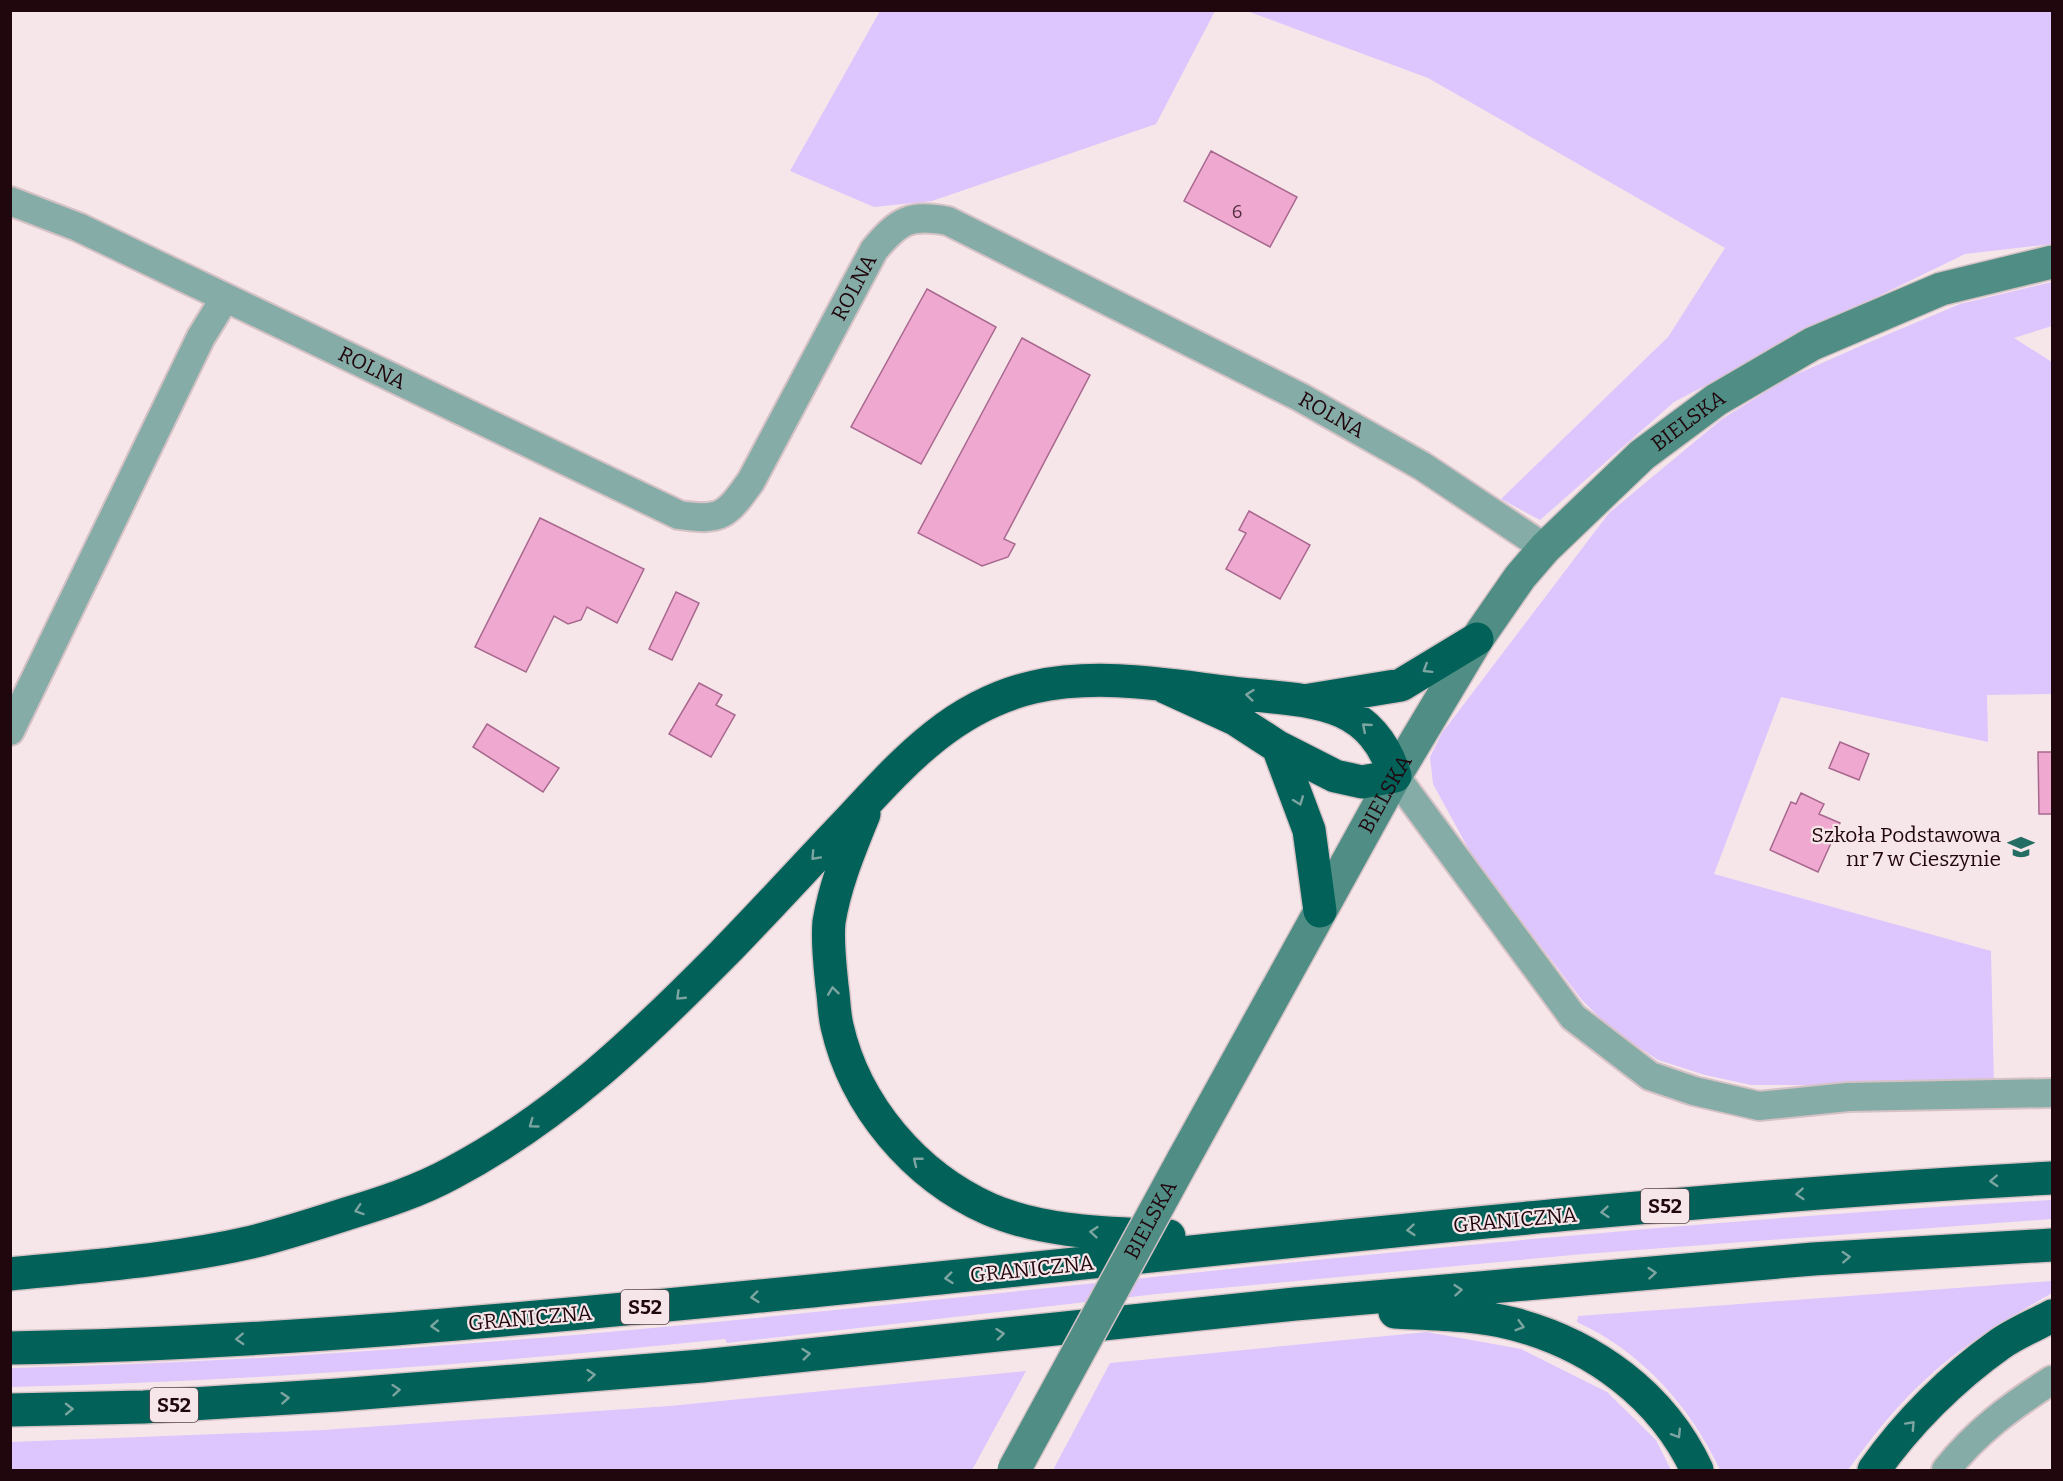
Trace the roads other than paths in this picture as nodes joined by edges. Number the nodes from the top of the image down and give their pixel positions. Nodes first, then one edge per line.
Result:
1 (10, 201) edge
2 (2052, 262) edge
3 (225, 298) junction
4 (1545, 548) junction
5 (1477, 639) junction
6 (1165, 687) junction
7 (1308, 700) junction
8 (10, 731) edge
9 (1278, 747) junction
10 (1395, 776) junction
11 (870, 798) junction
12 (1320, 911) junction
13 (2052, 1093) edge
14 (2052, 1178) edge
15 (1278, 1242) junction
16 (2052, 1245) edge
17 (10, 1274) edge
18 (1295, 1304) junction
19 (2052, 1316) edge
20 (10, 1348) edge
21 (2052, 1380) edge
22 (10, 1410) edge
23 (1014, 1470) edge
24 (1697, 1470) edge
25 (1874, 1470) edge
26 (1946, 1470) edge

1 - 3 street, ROLNA
2 - 4 main road, BIELSKA
3 - 4 street, ROLNA
3 - 8 street
4 - 5 main road, BIELSKA
5 -> 7 highway
5 - 10 main road, BIELSKA
7 -> 6 highway
6 - 9 highway
6 - 11 highway
10 -> 7 highway
9 - 10 highway
9 -> 12 highway
10 - 12 main road, BIELSKA
10 - 13 street
15 -> 11 highway
11 -> 17 highway
12 - 23 main road, BIELSKA, bridge
14 -> 15 highway, GRANICZNA / S52
15 -> 20 highway, GRANICZNA / S52
18 -> 16 highway, S52
22 -> 18 highway, S52
18 -> 24 highway
25 -> 19 highway
21 - 26 street

